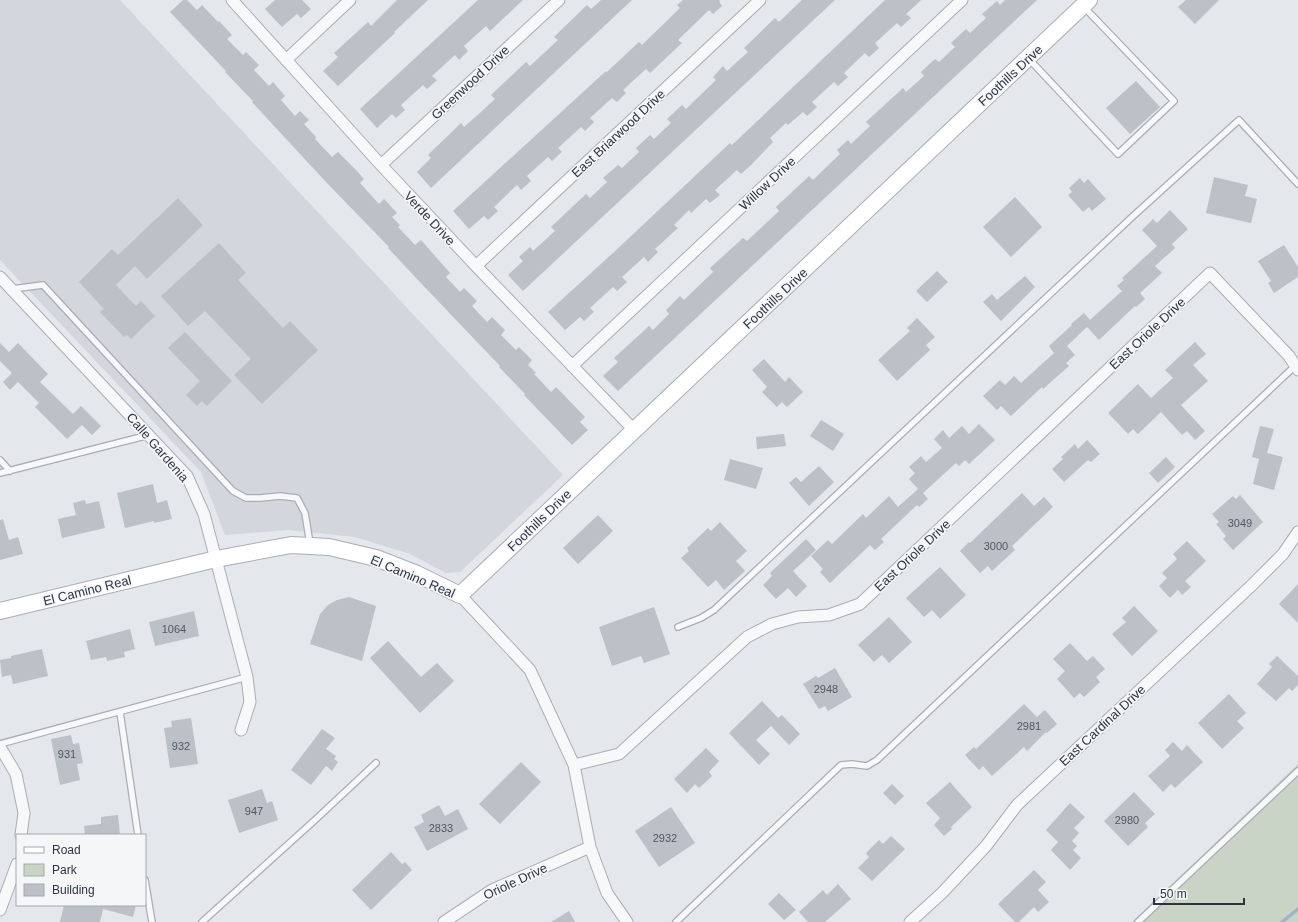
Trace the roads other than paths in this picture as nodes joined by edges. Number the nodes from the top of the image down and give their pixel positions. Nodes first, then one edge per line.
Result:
1 (232, 0) edge
2 (350, 0) edge
3 (559, 0) edge
4 (760, 0) edge
5 (962, 0) edge
6 (1086, 3) edge
7 (1029, 58) junction
8 (286, 60) junction
9 (381, 165) junction
10 (1298, 184) edge
11 (476, 266) junction
12 (0, 276) edge
13 (12, 289) junction
14 (572, 366) junction
15 (1296, 368) edge
16 (634, 430) junction
17 (150, 435) junction
18 (0, 460) edge
19 (10, 471) junction
20 (0, 473) edge
21 (1298, 532) edge
22 (310, 546) junction
23 (216, 559) junction
24 (460, 595) junction
25 (0, 611) edge
26 (678, 627) dead end
27 (247, 677) junction
28 (120, 712) junction
29 (241, 730) dead end
30 (0, 744) edge
31 (0, 747) edge
32 (376, 763) dead end
33 (574, 765) junction
34 (1298, 771) edge
35 (21, 834) edge
36 (138, 834) edge
37 (590, 847) junction
38 (16, 867) edge
39 (146, 886) edge
40 (0, 910) edge
41 (152, 922) edge
42 (202, 922) edge
43 (444, 922) edge
44 (627, 922) edge
45 (676, 922) edge
46 (910, 922) edge
47 (1138, 922) edge

1 - 8 street, Verde Drive
2 - 8 street
3 - 9 street, Greenwood Drive
4 - 11 street, East Briarwood Drive
5 - 14 street, Willow Drive
6 - 7 street, Foothills Drive
6 - 7 lane
7 - 16 street, Foothills Drive
8 - 9 street, Verde Drive
9 - 11 street, Verde Drive
10 - 26 lane
11 - 14 street, Verde Drive
12 - 13 street, Calle Gardenia
13 - 17 street, Calle Gardenia
13 - 22 lane
14 - 16 street, Verde Drive
15 - 33 street, East Oriole Drive
15 - 45 lane
16 - 24 street, Foothills Drive
17 - 19 lane
17 - 23 street, Calle Gardenia
18 - 19 lane
19 - 20 lane
21 - 46 street, East Cardinal Drive
22 - 23 street, El Camino Real
22 - 24 street, El Camino Real
23 - 25 street, El Camino Real
23 - 27 street, Calle Gardenia
24 - 33 street, El Camino Real
27 - 28 lane
27 - 29 street, Calle Gardenia
28 - 30 lane
28 - 36 lane
31 - 35 street
32 - 42 lane
33 - 37 street, El Camino Real
34 - 47 lane
37 - 43 street, Oriole Drive
37 - 44 street, El Camino Real
38 - 40 street
39 - 41 lane

